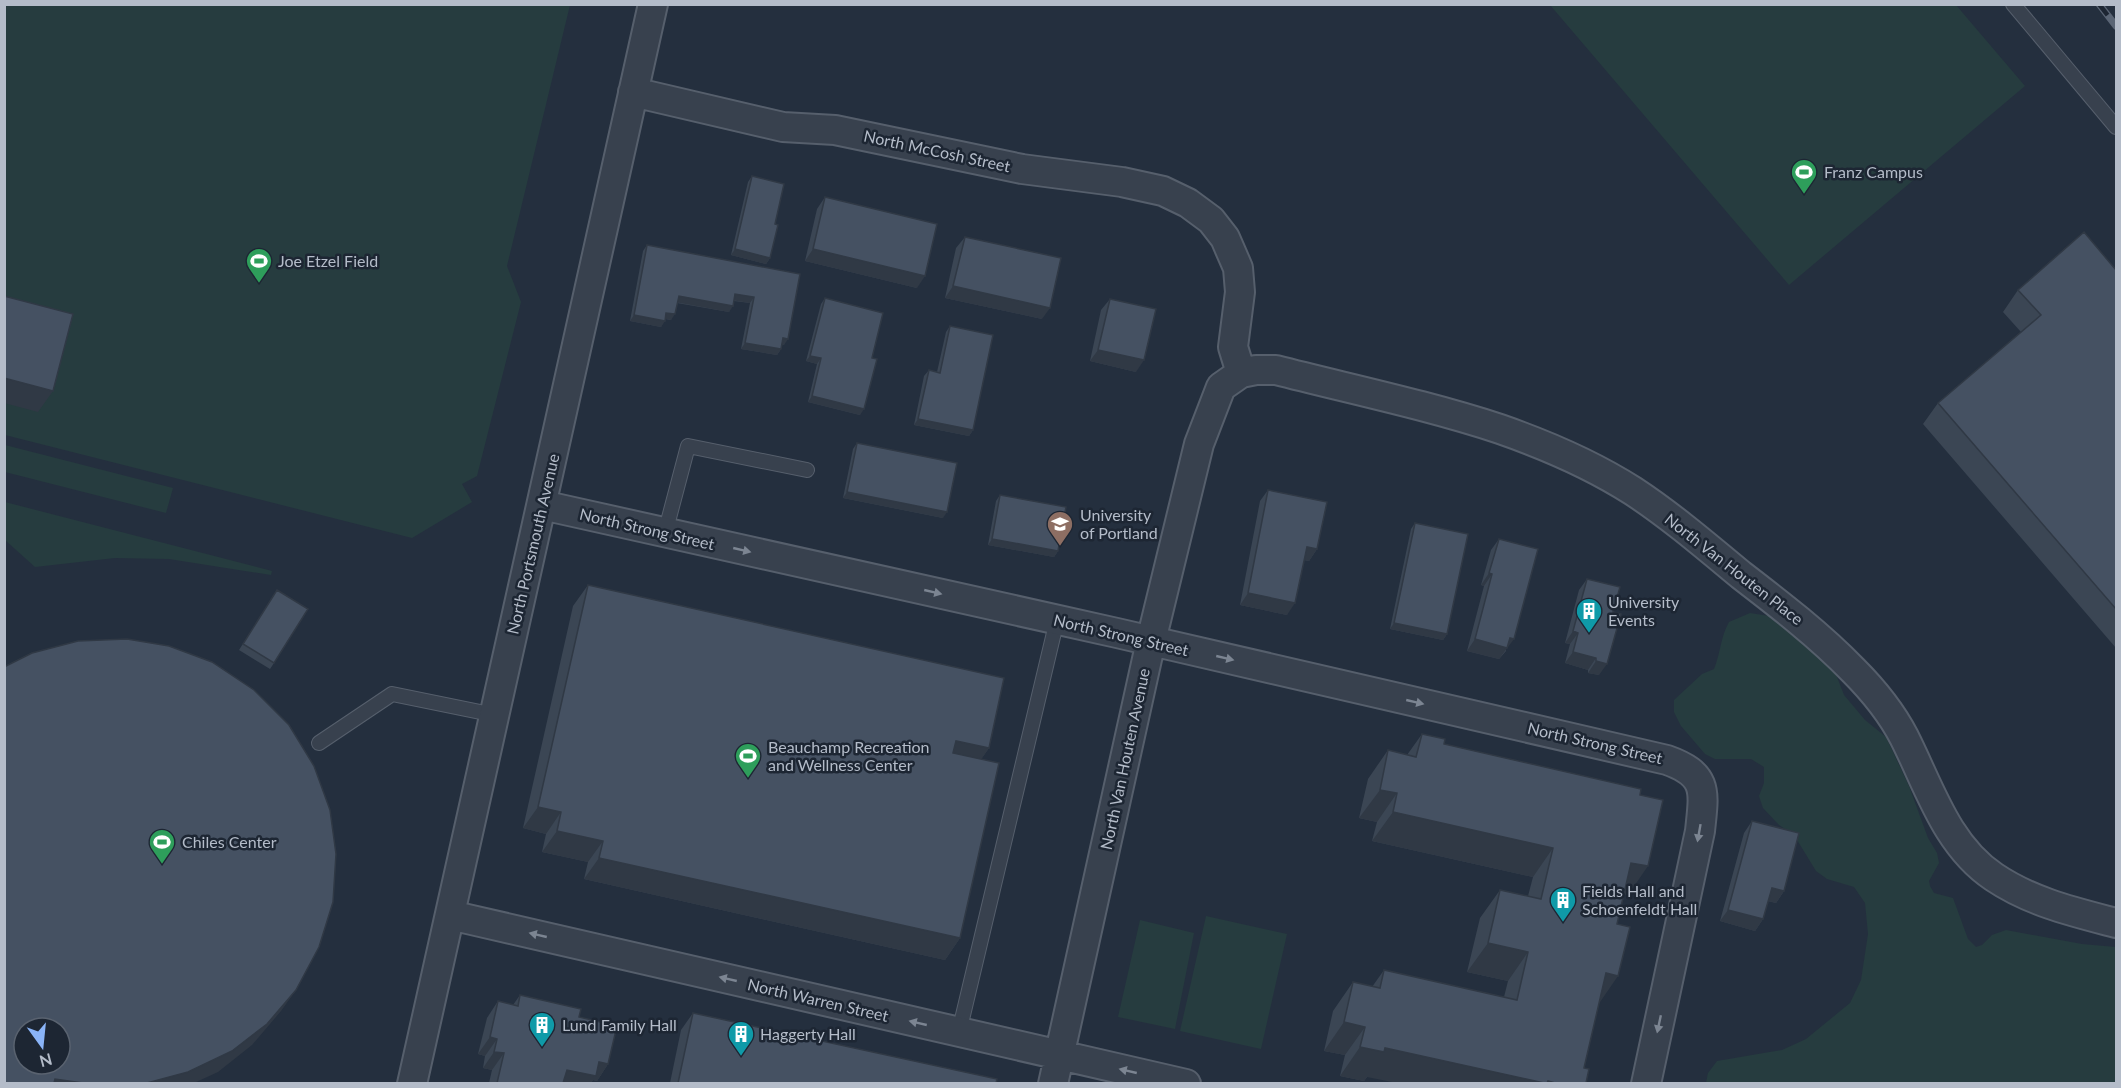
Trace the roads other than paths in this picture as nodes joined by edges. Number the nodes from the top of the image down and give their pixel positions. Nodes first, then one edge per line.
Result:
1 (653, 4) edge
2 (2013, 4) edge
3 (633, 92) junction
4 (2116, 127) edge
5 (1241, 373) junction
6 (807, 470) dead end
7 (542, 505) junction
8 (665, 532) junction
9 (1057, 620) junction
10 (1151, 641) junction
11 (495, 715) junction
12 (319, 743) dead end
13 (450, 915) junction
14 (2116, 922) edge
15 (959, 1032) junction
16 (1060, 1055) junction
17 (412, 1083) edge
18 (1053, 1083) edge
19 (1185, 1083) edge
20 (1646, 1083) edge

1 - 3 street, North Portsmouth Avenue
2 - 4 lane
3 - 5 street, North McCosh Street
3 - 7 street, North Portsmouth Avenue
5 - 10 street, North Van Houten Avenue
5 - 14 street, North Van Houten Place
6 - 8 lane
7 - 8 street, North Strong Street
7 - 11 street, North Portsmouth Avenue
8 -> 9 street, North Strong Street
9 - 10 street, North Strong Street
9 - 15 lane
10 - 16 street, North Van Houten Avenue
10 -> 20 street, North Strong Street
11 - 12 lane
11 - 13 street, North Portsmouth Avenue
15 -> 13 street, North Warren Street
13 - 17 street, North Portsmouth Avenue
15 - 16 street, North Warren Street
16 - 18 street, North Van Houten Avenue
19 -> 16 street, North Warren Street

